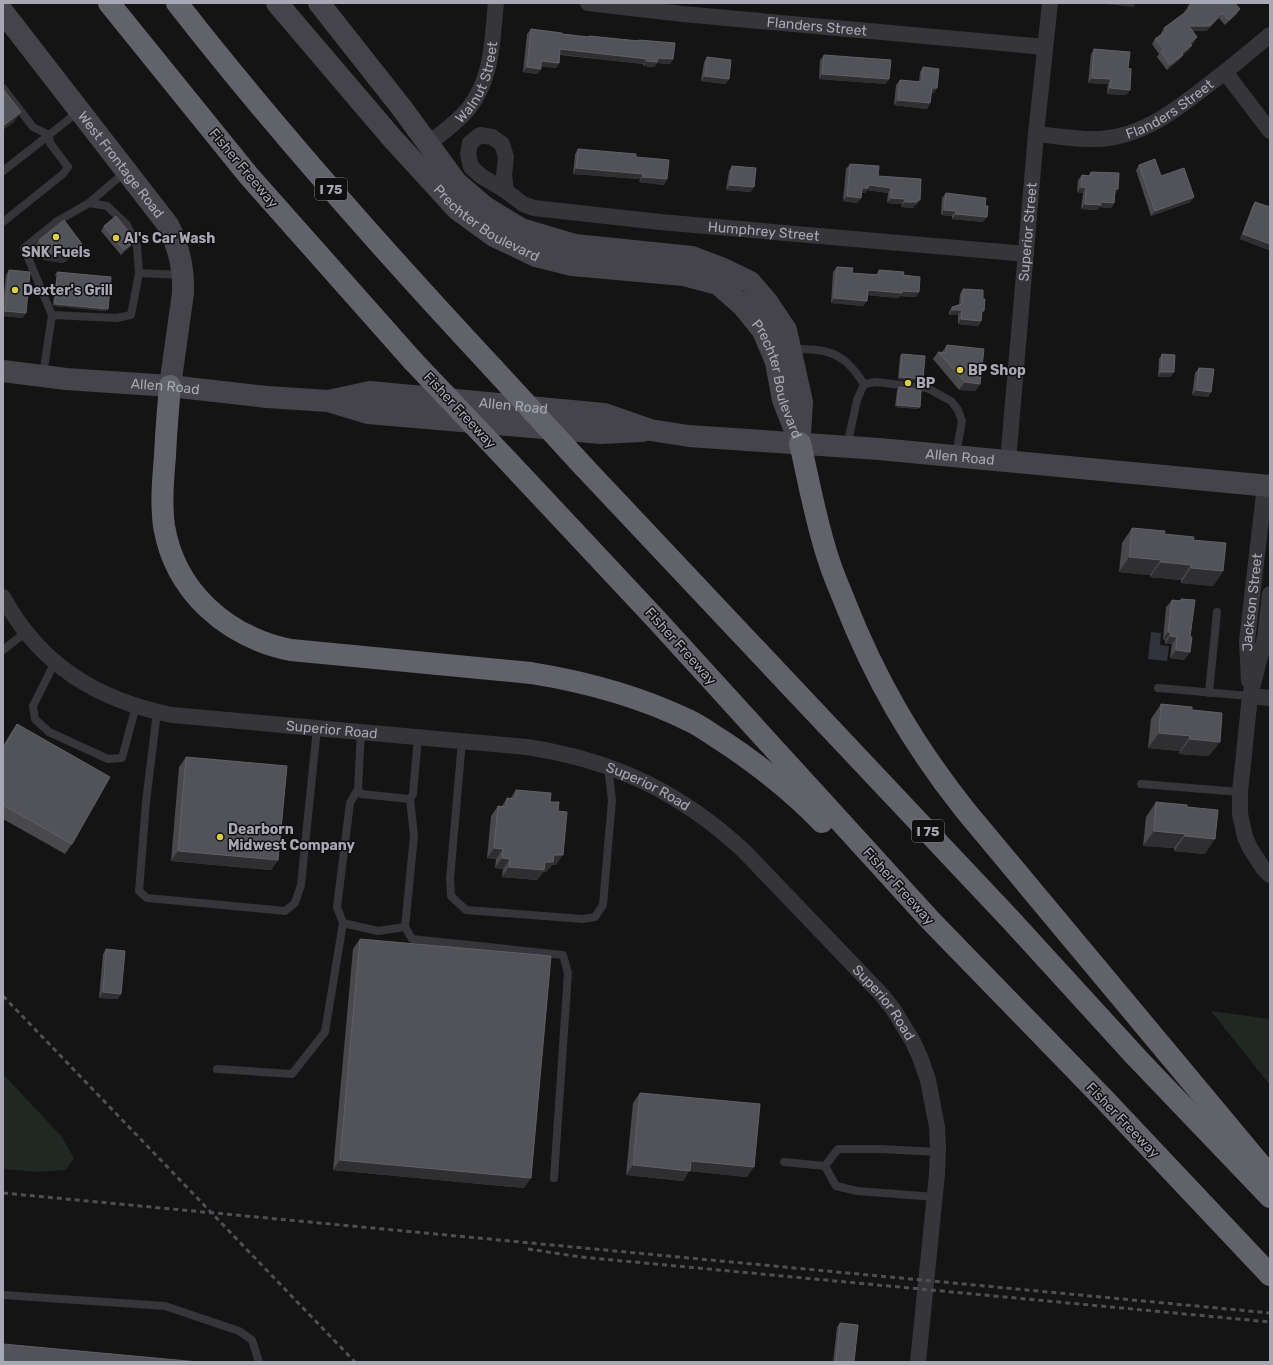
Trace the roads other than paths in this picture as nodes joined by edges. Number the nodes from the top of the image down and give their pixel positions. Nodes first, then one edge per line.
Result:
1 (109, 3) edge
2 (177, 3) edge
3 (319, 3) edge
4 (496, 3) edge
5 (588, 3) edge
6 (1050, 3) edge
7 (281, 4) edge
8 (3, 12) edge
9 (1270, 35) edge
10 (1045, 47) junction
11 (1225, 72) junction
12 (3, 88) edge
13 (79, 111) junction
14 (1270, 131) edge
15 (1036, 134) junction
16 (49, 136) junction
17 (428, 144) junction
18 (3, 171) edge
19 (126, 171) junction
20 (506, 191) dead end
21 (89, 202) junction
22 (3, 222) edge
23 (1026, 254) junction
24 (139, 273) junction
25 (183, 275) junction
26 (52, 315) junction
27 (790, 350) junction
28 (3, 371) edge
29 (42, 376) junction
30 (864, 384) junction
31 (170, 386) junction
32 (800, 443) junction
33 (847, 447) junction
34 (956, 456) junction
35 (1008, 461) junction
36 (1267, 486) edge
37 (1270, 594) edge
38 (3, 597) edge
39 (1217, 612) dead end
40 (26, 632) junction
41 (3, 650) edge
42 (54, 662) junction
43 (1158, 688) dead end
44 (1209, 693) junction
45 (1250, 696) junction
46 (1270, 698) edge
47 (136, 706) junction
48 (157, 712) junction
49 (317, 728) junction
50 (361, 732) junction
51 (418, 737) junction
52 (462, 741) junction
53 (608, 767) junction
54 (1141, 784) dead end
55 (358, 789) junction
56 (1240, 792) junction
57 (410, 799) junction
58 (1270, 875) edge
59 (931, 921) junction
60 (343, 923) junction
61 (405, 926) junction
62 (217, 1069) dead end
63 (938, 1152) junction
64 (784, 1162) dead end
65 (825, 1166) junction
66 (1270, 1176) edge
67 (554, 1178) dead end
68 (1270, 1197) edge
69 (935, 1198) junction
70 (1266, 1270) edge
71 (3, 1295) edge
72 (259, 1362) edge
73 (918, 1362) edge

1 - 59 highway, Fisher Freeway, bridge
2 - 68 highway, I 75, bridge
3 - 17 main road, Prechter Boulevard
4 - 17 street, Walnut Street
5 - 10 street, Flanders Street
6 - 10 street, Superior Street
7 - 32 main road, Prechter Boulevard
8 - 13 main road, West Frontage Road
9 - 11 street
10 - 15 street, Superior Street
11 - 14 street, Flanders Street
11 - 15 street, Flanders Street
12 - 16 lane
13 - 16 lane
13 - 19 main road, West Frontage Road
15 - 23 street, Superior Street
16 - 18 lane
16 - 22 lane
17 - 27 main road, Prechter Boulevard
19 - 21 lane
19 - 25 main road, West Frontage Road
20 - 23 street, Humphrey Street
21 - 24 lane
21 - 26 lane
23 - 35 street, Superior Street
24 - 25 lane
24 - 26 lane
25 - 31 main road, West Frontage Road
26 - 29 lane
27 - 30 lane
27 - 32 main road, Prechter Boulevard
28 - 29 main road, Allen Road
29 - 31 main road, Allen Road
30 - 33 lane
30 - 34 lane
31 - 32 main road, Allen Road
31 - 59 highway
32 - 33 main road, Allen Road
32 - 66 highway
33 - 34 main road, Allen Road
34 - 35 main road, Allen Road
35 - 36 main road, Allen Road
36 - 45 street, Jackson Street
37 - 45 street, Jackson Street
38 - 40 street, Superior Road
39 - 44 lane
40 - 41 lane
40 - 42 street, Superior Road
42 - 47 street, Superior Road
42 - 47 lane
43 - 44 lane
44 - 45 lane
45 - 46 street
45 - 56 street, Jackson Street
47 - 48 street, Superior Road
48 - 49 street, Superior Road
48 - 49 lane
49 - 50 street, Superior Road
50 - 51 street, Superior Road
50 - 55 lane
51 - 52 street, Superior Road
51 - 57 lane
52 - 53 street, Superior Road
52 - 53 lane
53 - 63 street, Superior Road
54 - 56 lane
55 - 57 lane
55 - 60 lane
56 - 58 street, Jackson Street
57 - 61 lane
59 - 70 highway, Fisher Freeway
60 - 61 lane
60 - 62 lane
61 - 67 lane
63 - 65 lane
63 - 69 street, Superior Road
64 - 65 lane
65 - 69 lane
69 - 73 street, Superior Road
71 - 72 lane

